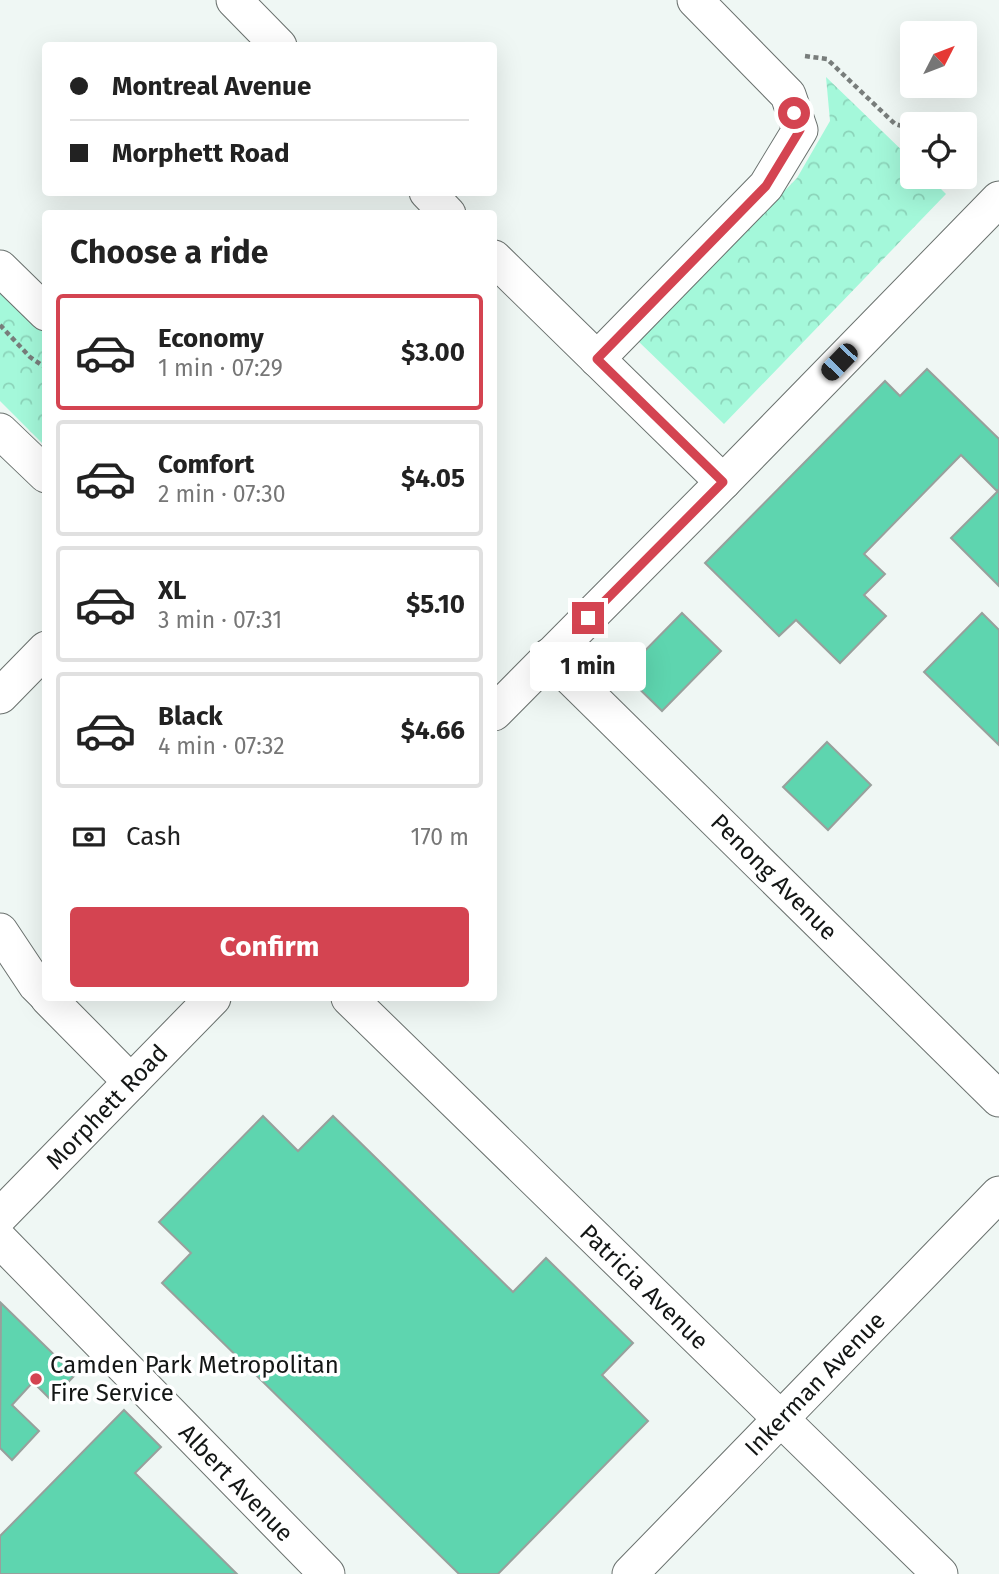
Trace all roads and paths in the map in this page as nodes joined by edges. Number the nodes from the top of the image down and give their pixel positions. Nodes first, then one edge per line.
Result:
1 (234, 0) edge
2 (695, 0) edge
3 (275, 42) edge
4 (804, 56) dead end
5 (900, 125) edge
6 (431, 196) edge
7 (999, 199) edge
8 (445, 210) edge
9 (497, 261) edge
10 (0, 268) edge
11 (42, 309) edge
12 (0, 325) edge
13 (597, 359) junction
14 (42, 365) edge
15 (0, 430) edge
16 (42, 471) edge
17 (723, 482) junction
18 (42, 653) edge
19 (549, 656) junction
20 (0, 696) edge
21 (497, 710) edge
22 (0, 931) edge
23 (42, 991) edge
24 (52, 1001) edge
25 (210, 1001) edge
26 (352, 1001) edge
27 (131, 1082) junction
28 (999, 1099) edge
29 (999, 1194) edge
30 (0, 1216) edge
31 (0, 1240) edge
32 (780, 1420) junction
33 (308, 1568) edge
34 (630, 1574) edge
35 (940, 1574) edge

1 - 3 street
2 - 13 street
4 - 5 path
6 - 8 street
7 - 17 street
9 - 13 street
10 - 11 street
12 - 14 path
13 - 17 street
15 - 16 street
17 - 19 street
18 - 20 street
19 - 21 street
19 - 28 street, Penong Avenue
22 - 23 street
24 - 27 street
25 - 27 street, Morphett Road
26 - 32 street, Patricia Avenue
27 - 30 street, Morphett Road
29 - 32 street, Inkerman Avenue
31 - 33 street, Albert Avenue
32 - 34 street, Inkerman Avenue
32 - 35 street, Patricia Avenue

